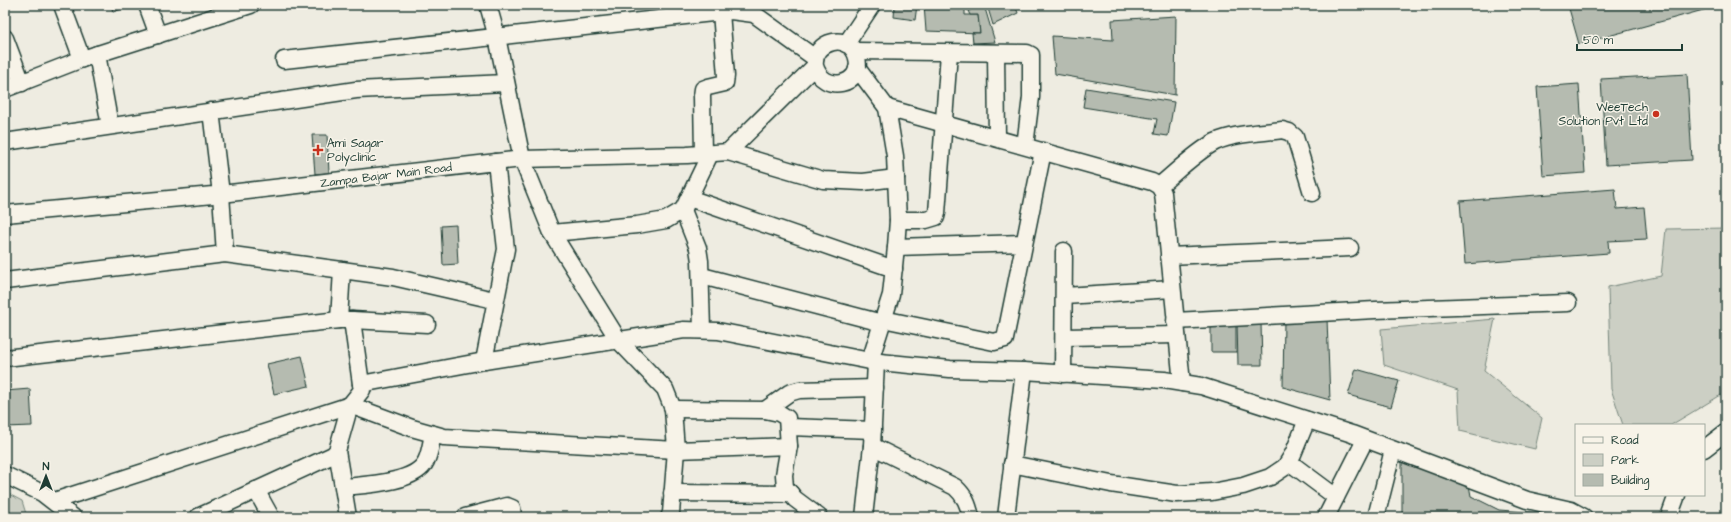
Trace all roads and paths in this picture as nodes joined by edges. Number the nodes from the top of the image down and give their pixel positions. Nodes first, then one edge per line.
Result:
1 (62, 5) edge
2 (147, 5) edge
3 (251, 5) edge
4 (488, 5) edge
5 (872, 5) edge
6 (753, 9) edge
7 (216, 10) edge
8 (720, 12) junction
9 (158, 35) junction
10 (497, 37) junction
11 (5, 38) edge
12 (850, 47) junction
13 (949, 53) junction
14 (996, 53) junction
15 (89, 56) junction
16 (284, 60) dead end
17 (815, 62) junction
18 (857, 68) junction
19 (22, 83) junction
20 (506, 83) junction
21 (5, 89) edge
22 (887, 108) junction
23 (211, 111) junction
24 (944, 124) junction
25 (110, 126) junction
26 (997, 138) junction
27 (5, 142) edge
28 (1025, 146) junction
29 (1043, 151) junction
30 (728, 152) junction
31 (707, 154) junction
32 (522, 159) junction
33 (496, 162) junction
34 (896, 178) junction
35 (1159, 186) junction
36 (1312, 193) dead end
37 (220, 194) junction
38 (686, 204) junction
39 (5, 214) edge
40 (898, 220) junction
41 (552, 233) junction
42 (1024, 243) junction
43 (896, 247) junction
44 (1350, 248) dead end
45 (1064, 250) dead end
46 (225, 254) junction
47 (1169, 256) junction
48 (894, 269) junction
49 (342, 270) junction
50 (702, 276) junction
51 (5, 281) edge
52 (1172, 290) junction
53 (1065, 296) junction
54 (494, 300) junction
55 (1568, 303) dead end
56 (346, 320) junction
57 (883, 321) junction
58 (427, 324) dead end
59 (1176, 328) junction
60 (702, 330) junction
61 (1064, 337) junction
62 (619, 341) junction
63 (5, 358) edge
64 (484, 361) junction
65 (873, 362) junction
66 (1024, 371) junction
67 (1063, 374) junction
68 (1182, 383) junction
69 (361, 384) junction
70 (874, 388) junction
71 (350, 406) junction
72 (673, 409) junction
73 (765, 410) junction
74 (1307, 420) junction
75 (789, 428) junction
76 (873, 430) junction
77 (1726, 432) edge
78 (433, 434) junction
79 (1365, 440) junction
80 (789, 446) junction
81 (872, 446) junction
82 (1705, 448) edge
83 (676, 450) junction
84 (1393, 450) junction
85 (337, 451) junction
86 (1289, 462) junction
87 (1012, 464) junction
88 (5, 475) edge
89 (344, 486) junction
90 (256, 490) junction
91 (672, 493) junction
92 (791, 494) junction
93 (1677, 496) edge
94 (1336, 497) junction
95 (54, 501) junction
96 (1576, 515) edge
97 (73, 517) edge
98 (198, 517) edge
99 (271, 517) edge
100 (348, 517) edge
101 (465, 517) edge
102 (513, 517) edge
103 (669, 517) edge
104 (818, 517) edge
105 (864, 517) edge
106 (971, 517) edge
107 (1006, 517) edge
108 (1326, 517) edge
109 (1376, 517) edge
110 (1669, 517) edge

1 - 15 street
2 - 9 street
3 - 7 street
4 - 10 street
5 - 12 street
6 - 8 street
6 - 17 street
7 - 9 street
8 - 10 street
8 - 31 street
9 - 15 street
10 - 16 street
10 - 20 street
11 - 19 street
12 - 13 street
12 - 17 street
12 - 18 street
13 - 14 street
13 - 24 street
14 - 26 street
14 - 28 street
15 - 19 street
15 - 25 street
17 - 18 street
17 - 30 street
18 - 22 street
19 - 21 street
20 - 23 street
20 - 32 street
22 - 24 street
22 - 34 street
23 - 25 street
23 - 37 street
24 - 26 street
24 - 40 street
25 - 27 street
26 - 28 street
28 - 29 street
29 - 35 street
29 - 42 street
30 - 31 street, Zampa Bajar Main Road
30 - 34 street
31 - 32 street, Zampa Bajar Main Road
31 - 38 street
32 - 33 street, Zampa Bajar Main Road
32 - 41 street
33 - 37 street, Zampa Bajar Main Road
33 - 54 street
34 - 40 street
35 - 36 street
35 - 47 street
37 - 39 street, Zampa Bajar Main Road
37 - 46 street
38 - 41 street
38 - 48 street
38 - 50 street
40 - 43 street
41 - 62 street
42 - 43 street
42 - 57 street
43 - 48 street
44 - 47 street
45 - 53 street
46 - 49 street
46 - 51 street
47 - 52 street
48 - 57 street
49 - 54 street
49 - 56 street
50 - 57 street
50 - 60 street
52 - 53 street
52 - 59 street
53 - 61 street
54 - 64 street
55 - 59 street
56 - 58 street
56 - 63 street
56 - 69 street
57 - 65 street
59 - 61 street
59 - 68 street
60 - 62 street
60 - 65 street
61 - 67 street
62 - 64 street
62 - 72 street
64 - 69 street
65 - 66 street
65 - 70 street
66 - 67 street
66 - 87 street
67 - 68 street
68 - 74 street
69 - 71 street
70 - 73 street
70 - 76 street
71 - 78 street
71 - 85 street
71 - 95 street
72 - 73 street
72 - 83 street
73 - 75 street
74 - 79 street
74 - 86 street
75 - 76 street
75 - 80 street
76 - 81 street
77 - 82 street
78 - 83 street
78 - 89 street
79 - 84 street
79 - 94 street
80 - 83 street
80 - 92 street
81 - 105 street
81 - 106 street
83 - 91 street
84 - 96 street
84 - 109 street
85 - 89 street
85 - 90 street
86 - 87 street
86 - 94 street
87 - 107 street
88 - 95 street
89 - 100 street
90 - 98 street
90 - 99 street
91 - 92 street
91 - 103 street
92 - 104 street
93 - 110 street
94 - 108 street
95 - 97 street
101 - 102 street

